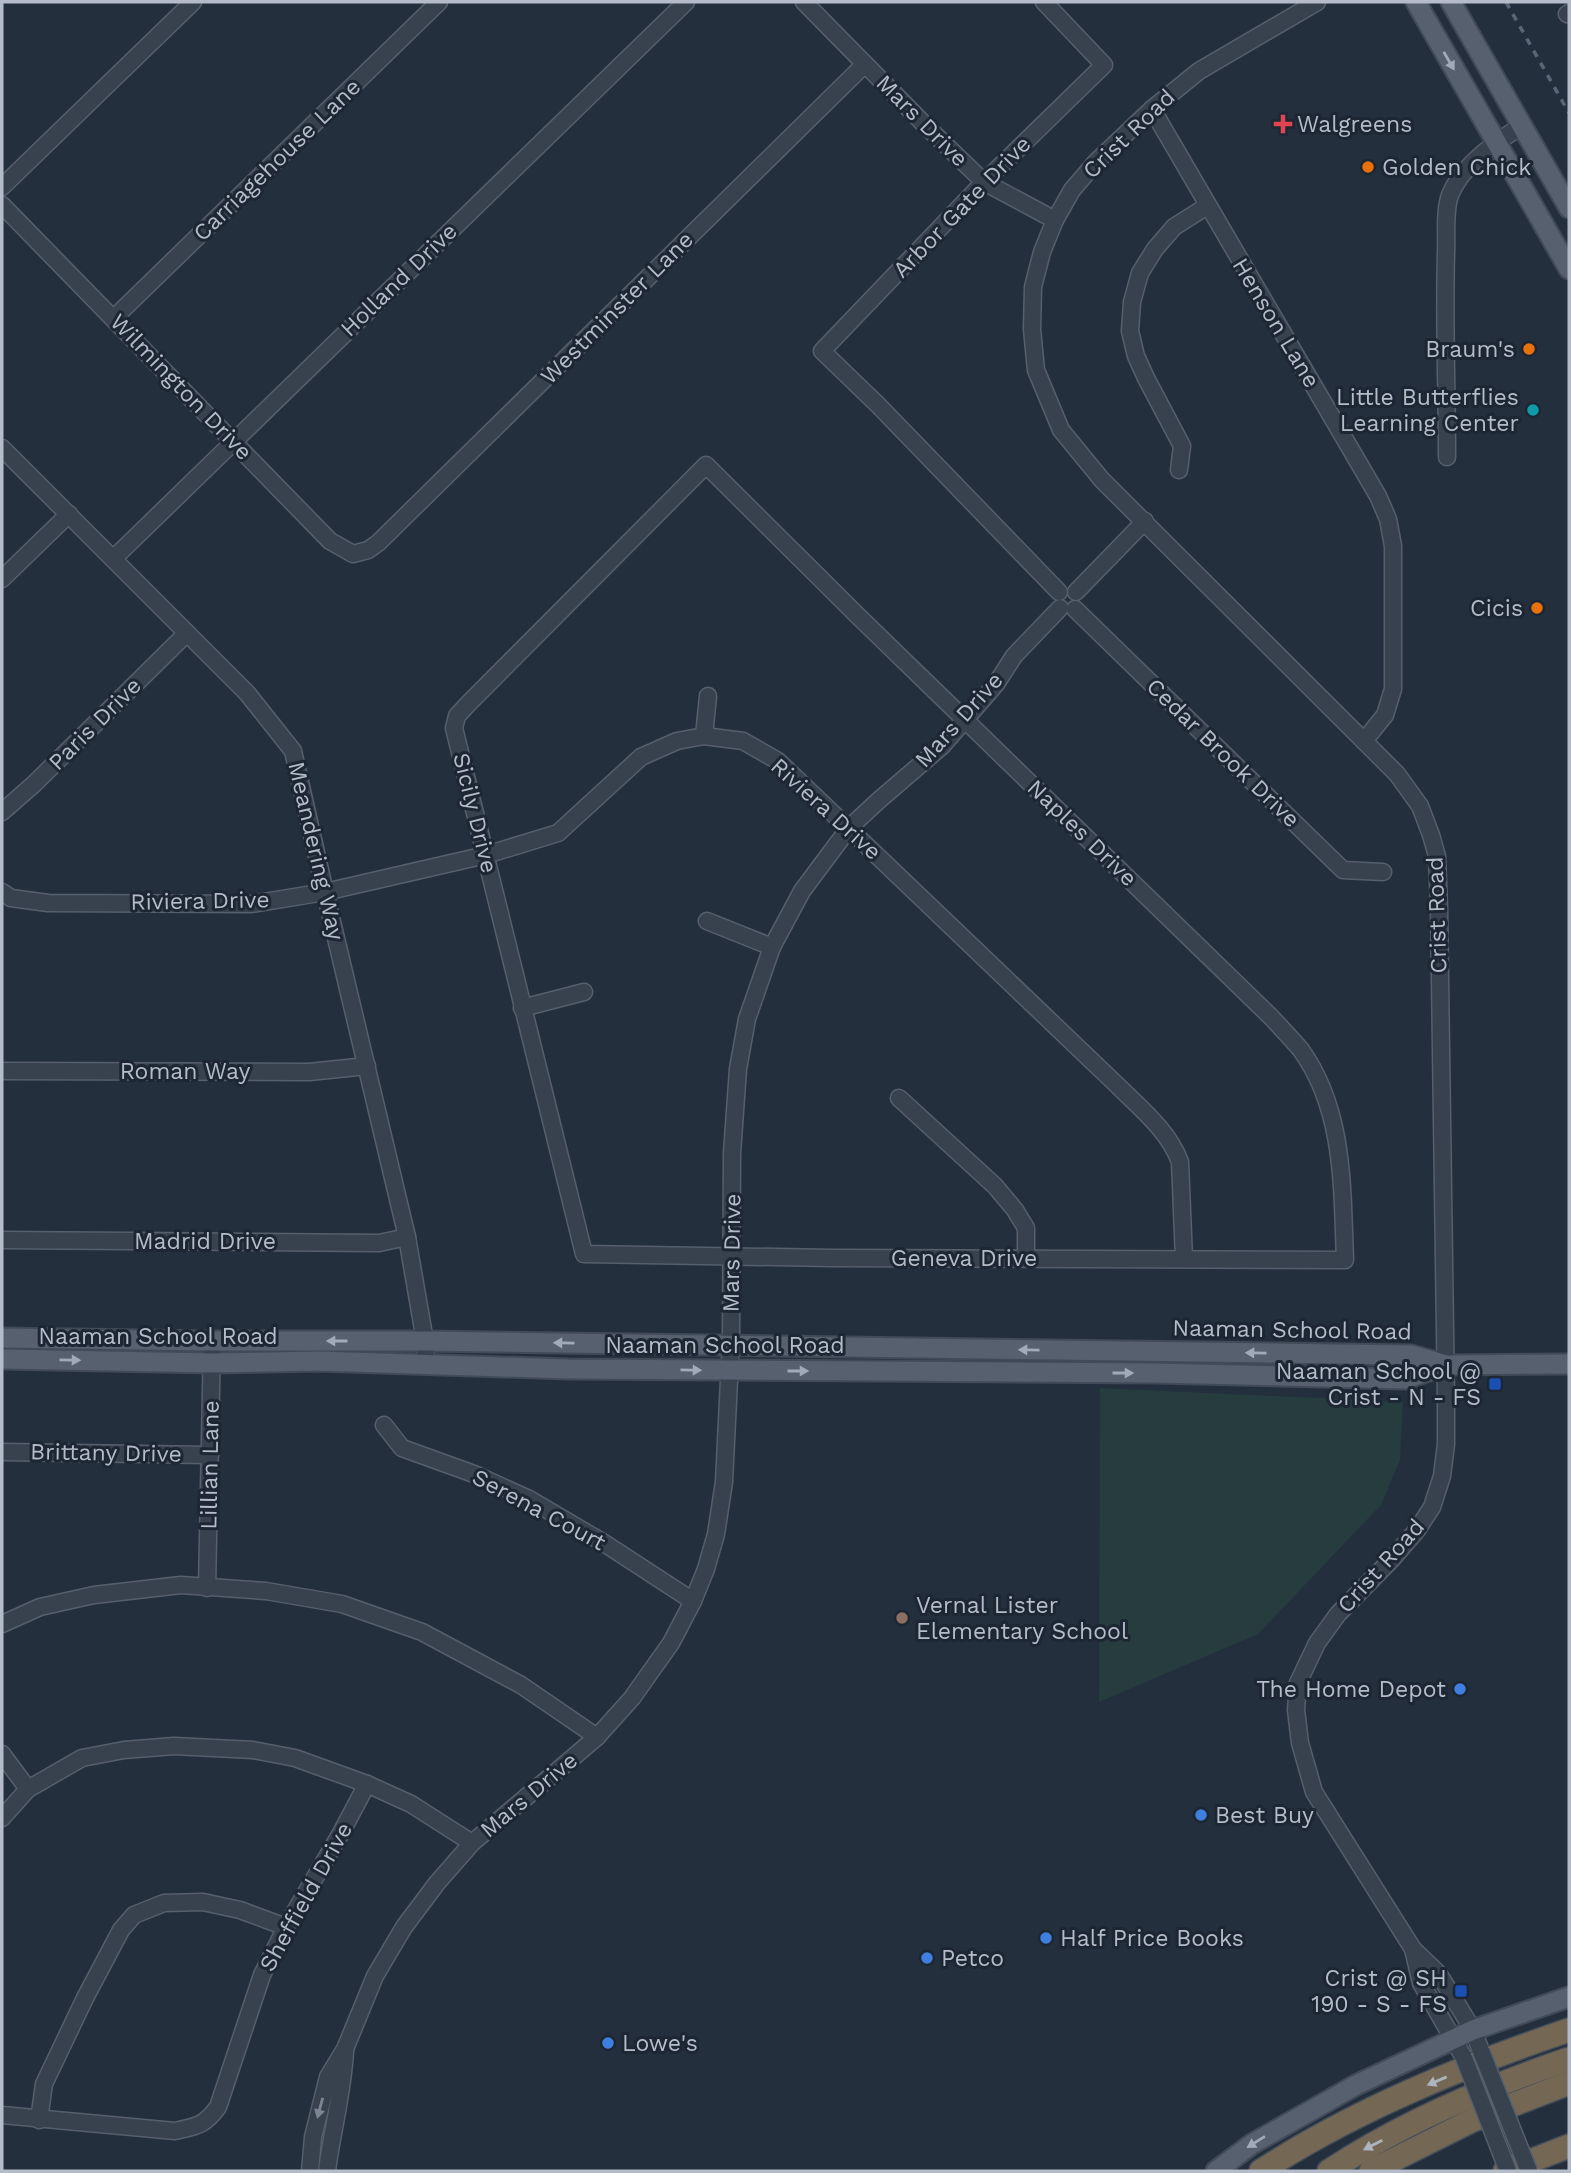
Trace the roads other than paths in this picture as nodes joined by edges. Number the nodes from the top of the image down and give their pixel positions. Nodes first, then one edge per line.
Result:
1 (193, 2) edge
2 (439, 2) edge
3 (686, 2) edge
4 (804, 2) edge
5 (1044, 2) edge
6 (1317, 2) edge
7 (1416, 2) edge
8 (1451, 2) edge
9 (865, 64) junction
10 (1152, 109) junction
11 (1522, 126) junction
12 (1496, 143) junction
13 (984, 182) junction
14 (2, 187) edge
15 (2, 205) edge
16 (1207, 206) junction
17 (1569, 208) edge
18 (1055, 220) junction
19 (1569, 269) edge
20 (114, 318) junction
21 (822, 351) joint
22 (234, 442) junction
23 (2, 448) edge
24 (1447, 457) dead end
25 (706, 465) joint
26 (1179, 470) dead end
27 (69, 514) junction
28 (1145, 521) junction
29 (368, 550) joint
30 (113, 559) junction
31 (2, 579) edge
32 (1067, 600) junction
33 (187, 633) junction
34 (708, 696) dead end
35 (966, 719) junction
36 (704, 736) junction
37 (1364, 741) junction
38 (2, 812) edge
39 (849, 828) junction
40 (485, 855) junction
41 (1383, 872) dead end
42 (2, 892) edge
43 (325, 892) junction
44 (707, 921) dead end
45 (772, 947) junction
46 (584, 992) dead end
47 (522, 1008) junction
48 (367, 1066) junction
49 (2, 1070) edge
50 (900, 1098) dead end
51 (407, 1237) junction
52 (2, 1240) edge
53 (584, 1254) joint
54 (732, 1256) junction
55 (1026, 1258) junction
56 (1184, 1259) junction
57 (1345, 1260) joint
58 (2, 1338) edge
59 (212, 1341) junction
60 (425, 1341) junction
61 (731, 1346) junction
62 (2, 1359) edge
63 (212, 1363) junction
64 (426, 1363) junction
65 (1446, 1364) junction
66 (1569, 1364) edge
67 (729, 1371) junction
68 (384, 1424) dead end
69 (2, 1451) edge
70 (209, 1455) junction
71 (207, 1588) junction
72 (693, 1601) junction
73 (2, 1624) edge
74 (597, 1737) junction
75 (2, 1754) edge
76 (367, 1784) junction
77 (28, 1789) junction
78 (2, 1818) edge
79 (472, 1843) junction
80 (286, 1927) junction
81 (1413, 1949) junction
82 (1569, 1997) edge
83 (1473, 2030) junction
84 (1569, 2030) edge
85 (1454, 2039) junction
86 (345, 2049) junction
87 (1569, 2059) edge
88 (1569, 2083) edge
89 (2, 2115) edge
90 (39, 2120) junction
91 (1569, 2146) edge
92 (310, 2171) edge
93 (327, 2171) edge
94 (1216, 2171) edge
95 (1261, 2171) edge
96 (1329, 2171) edge
97 (1371, 2171) edge
98 (1507, 2171) edge
99 (1529, 2171) edge

1 - 14 street
2 - 20 street, Carriagehouse Lane
3 - 22 street, Holland Drive
4 - 9 street, Mars Drive
5 - 13 street, Arbor Gate Drive
6 - 10 street, Crist Road
7 -> 12 main road
8 - 11 main road
9 - 13 street, Mars Drive
9 - 29 street, Westminster Lane
10 - 16 street, Henson Lane
10 - 18 street, Crist Road
11 - 12 street
11 - 17 main road
12 - 19 main road
12 - 24 street
13 - 18 street, Mars Drive
13 - 21 street, Arbor Gate Drive
15 - 20 street, Wilmington Drive
16 - 26 street
16 - 37 street, Henson Lane
18 - 28 street, Crist Road
20 - 22 street, Wilmington Drive
21 - 32 street, Cedar Brook Drive
22 - 29 street, Wilmington Drive
22 - 30 street, Holland Drive
23 - 27 street, Meandering Way
25 - 35 street, Naples Drive
25 - 40 street, Sicily Drive
27 - 30 street, Meandering Way
27 - 31 street
28 - 32 street, Mars Drive
28 - 37 street, Crist Road
30 - 33 street, Meandering Way
32 - 35 street, Mars Drive
32 - 41 street, Cedar Brook Drive
33 - 38 street, Paris Drive
33 - 43 street, Meandering Way
34 - 36 street
35 - 39 street, Mars Drive
35 - 57 street, Naples Drive
36 - 39 street, Riviera Drive
36 - 40 street, Riviera Drive
37 - 65 street, Crist Road
39 - 45 street, Mars Drive
39 - 56 street, Riviera Drive
40 - 43 street, Riviera Drive
40 - 47 street, Sicily Drive
42 - 43 street, Riviera Drive
43 - 48 street, Meandering Way
44 - 45 street
45 - 54 street, Mars Drive
46 - 47 street
47 - 53 street, Sicily Drive
48 - 49 street, Roman Way
48 - 51 street, Meandering Way
50 - 55 street
51 - 52 street, Madrid Drive
51 - 60 street, Meandering Way
53 - 54 street, Geneva Drive
54 - 55 street, Geneva Drive
54 - 61 street, Mars Drive
55 - 56 street, Geneva Drive
56 - 57 street, Geneva Drive
58 - 59 main road, Naaman School Road
60 -> 59 main road, Naaman School Road
59 - 63 street, Lillian Lane
61 -> 60 main road, Naaman School Road
60 - 64 street, Meandering Way
65 -> 61 main road, Naaman School Road
61 - 67 street, Mars Drive
62 -> 63 main road, Naaman School Road
63 - 64 main road, Naaman School Road
63 - 70 street, Lillian Lane
64 -> 67 main road, Naaman School Road
65 - 66 main road, Naaman School Road
67 -> 65 main road, Naaman School Road
65 - 81 street, Crist Road
67 - 72 street, Mars Drive
68 - 72 street, Serena Court
69 - 70 street, Brittany Drive
70 - 71 street, Lillian Lane
71 - 73 street
71 - 74 street
72 - 74 street, Mars Drive
74 - 79 street, Mars Drive
75 - 77 street
76 - 77 street
76 - 79 street
76 - 80 street, Sheffield Drive
77 - 78 street
79 - 86 street, Mars Drive
80 - 90 street, Sheffield Drive
80 - 90 street
81 - 83 street, Crist Road
81 - 85 street, Crist Road
82 - 83 main road
83 - 85 main road
83 - 99 street, Crist Road, bridge
84 -> 95 highway
85 -> 94 main road
85 - 98 street, Crist Road, bridge
86 -> 92 street, Mars Drive
86 - 93 street, Mars Drive
87 -> 96 highway
88 - 97 highway
89 - 90 street
91 - 98 highway

